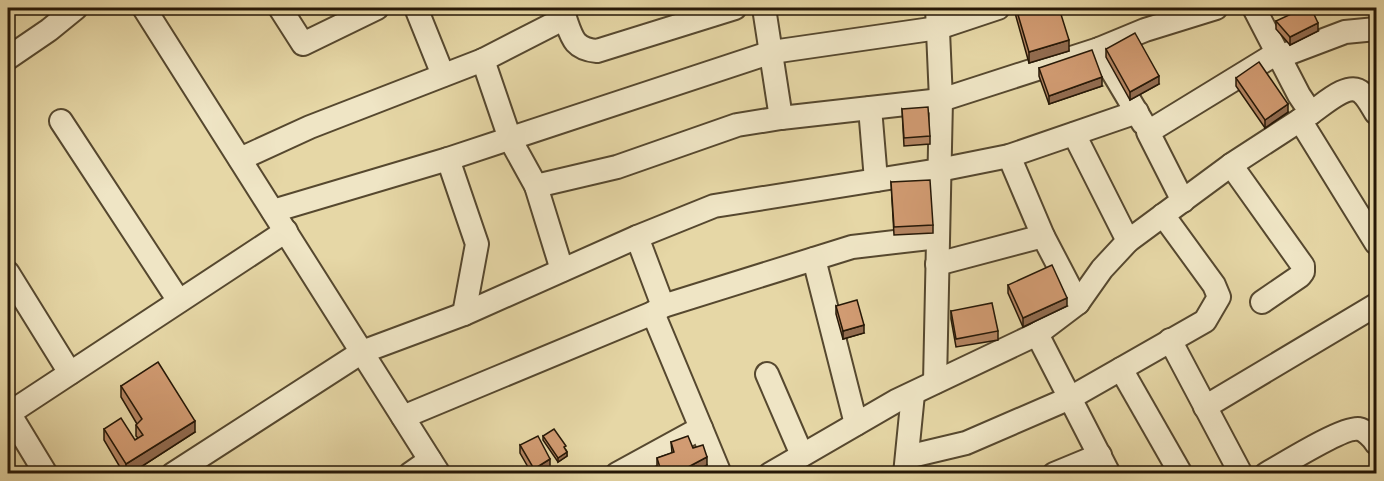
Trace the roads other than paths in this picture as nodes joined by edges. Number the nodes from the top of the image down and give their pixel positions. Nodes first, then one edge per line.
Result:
1 (76, 8) edge
2 (144, 8) edge
3 (280, 8) edge
4 (377, 8) edge
5 (416, 8) edge
6 (735, 8) edge
7 (764, 8) edge
8 (998, 8) edge
9 (1216, 8) edge
10 (1254, 8) edge
11 (563, 13) edge
12 (937, 18) edge
13 (1377, 28) edge
14 (1099, 49) junction
15 (772, 52) junction
16 (1278, 55) junction
17 (8, 58) edge
18 (483, 60) junction
19 (443, 75) junction
20 (941, 100) junction
21 (870, 108) junction
22 (1137, 112) junction
23 (1377, 113) edge
24 (1306, 116) junction
25 (781, 118) junction
26 (61, 121) dead end
27 (1148, 132) junction
28 (1074, 134) junction
29 (510, 139) junction
30 (1009, 156) junction
31 (240, 159) junction
32 (448, 159) junction
33 (1231, 165) junction
34 (939, 170) junction
35 (876, 180) junction
36 (536, 186) junction
37 (1183, 201) junction
38 (273, 211) junction
39 (1164, 215) junction
40 (286, 231) junction
41 (1043, 236) junction
42 (637, 237) junction
43 (938, 237) junction
44 (1128, 241) junction
45 (1377, 243) edge
46 (814, 259) junction
47 (938, 264) junction
48 (562, 270) junction
49 (8, 273) edge
50 (179, 301) junction
51 (1262, 302) dead end
52 (1078, 303) junction
53 (1377, 305) edge
54 (658, 309) junction
55 (464, 314) junction
56 (1037, 334) junction
57 (1170, 340) junction
58 (362, 352) junction
59 (1121, 369) junction
60 (70, 373) junction
61 (767, 374) dead end
62 (935, 382) junction
63 (914, 394) junction
64 (1070, 398) junction
65 (1205, 407) junction
66 (8, 414) edge
67 (403, 417) junction
68 (856, 424) junction
69 (701, 428) junction
70 (1377, 443) edge
71 (802, 455) junction
72 (906, 465) edge
73 (1105, 465) edge
74 (435, 467) edge
75 (46, 474) edge
76 (173, 474) edge
77 (410, 474) edge
78 (617, 474) edge
79 (720, 474) edge
80 (770, 474) edge
81 (1054, 474) edge
82 (1181, 474) edge
83 (1240, 474) edge
84 (1266, 474) edge

1 - 17 street
2 - 31 street
3 - 4 street
5 - 19 street
6 - 11 street
7 - 15 street
8 - 12 street
9 - 14 street
10 - 16 street
11 - 18 street
12 - 15 street
12 - 20 street
13 - 16 street
14 - 20 street
14 - 22 street
15 - 25 street
15 - 29 street
16 - 24 street
16 - 27 street
18 - 19 street
18 - 29 street
19 - 31 street
20 - 21 street
20 - 34 street
21 - 25 street
21 - 35 street
22 - 27 street
22 - 28 street
23 - 24 street
24 - 33 street
24 - 45 street
25 - 36 street
26 - 50 street
27 - 37 street
28 - 30 street
28 - 44 street
29 - 32 street
29 - 36 street
30 - 34 street
30 - 41 street
31 - 38 street
32 - 38 street
32 - 55 street
33 - 37 street
33 - 51 street
34 - 35 street
34 - 43 street
35 - 42 street
36 - 48 street
37 - 39 street
38 - 40 street
39 - 44 street
39 - 57 street
40 - 50 street
40 - 58 street
41 - 47 street
41 - 52 street
42 - 48 street
42 - 54 street
43 - 46 street
43 - 47 street
44 - 52 street
46 - 54 street
46 - 68 street
47 - 62 street
48 - 55 street
49 - 60 street
50 - 60 street
52 - 56 street
53 - 65 street
54 - 67 street
54 - 69 street
55 - 58 street
56 - 62 street
56 - 64 street
57 - 59 street
57 - 65 street
58 - 67 street
58 - 76 street
59 - 64 street
59 - 82 street
60 - 66 street
61 - 71 street
62 - 63 street
63 - 68 street
63 - 72 street
64 - 72 street
64 - 73 street
65 - 83 street
66 - 75 street
67 - 74 street
68 - 71 street
69 - 78 street
69 - 79 street
70 - 84 street
71 - 80 street
73 - 81 street
74 - 77 street

